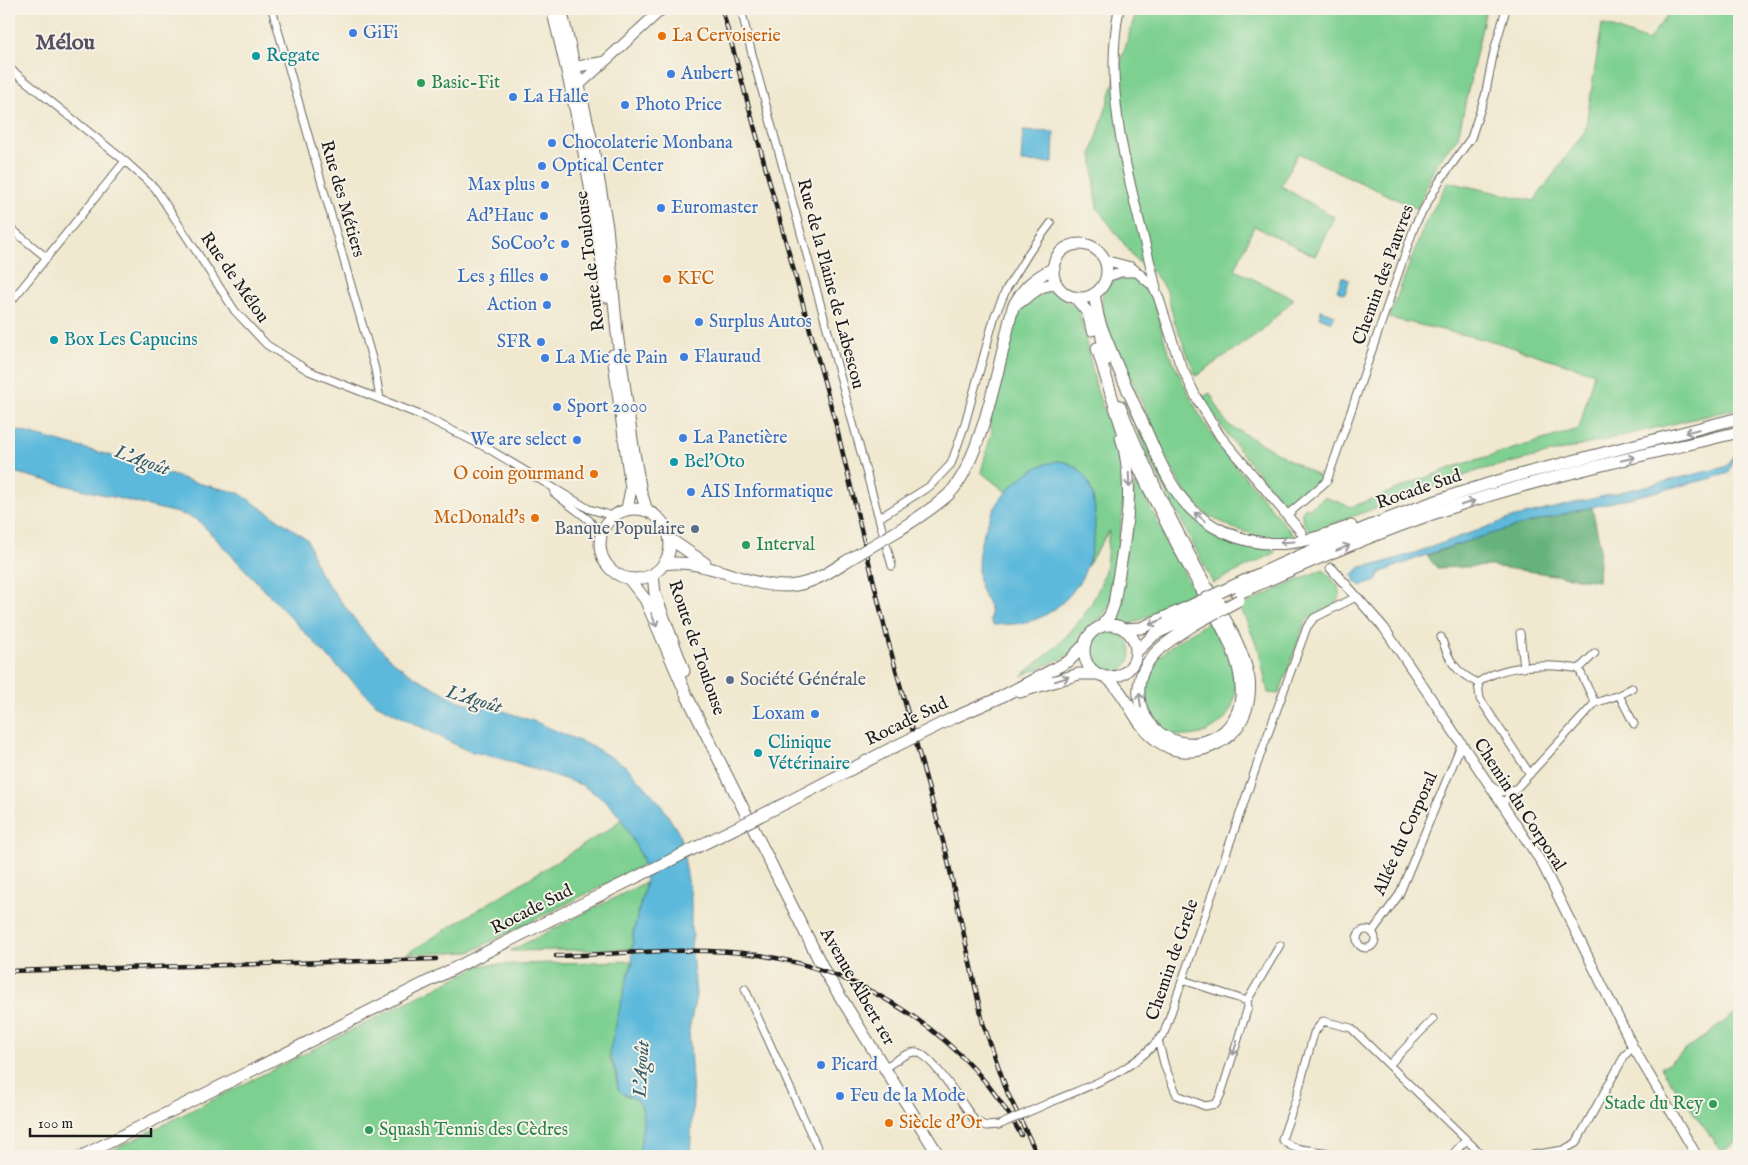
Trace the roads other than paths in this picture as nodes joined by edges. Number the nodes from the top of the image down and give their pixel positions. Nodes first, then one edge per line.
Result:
1 (272, 9) edge
2 (552, 9) edge
3 (560, 9) edge
4 (662, 9) edge
5 (742, 9) edge
6 (1119, 9) edge
7 (1506, 9) edge
8 (606, 60) junction
9 (575, 67) junction
10 (9, 68) edge
11 (579, 85) junction
12 (126, 161) junction
13 (1051, 223) dead end
14 (9, 227) edge
15 (47, 258) junction
16 (1104, 260) junction
17 (1054, 268) junction
18 (1137, 272) junction
19 (1106, 277) junction
20 (1056, 283) junction
21 (1094, 294) junction
22 (1158, 296) junction
23 (1075, 297) junction
24 (9, 304) edge
25 (1013, 307) junction
26 (1096, 312) junction
27 (1097, 348) junction
28 (380, 399) junction
29 (1739, 418) edge
30 (1739, 432) edge
31 (530, 474) junction
32 (1418, 507) junction
33 (627, 509) junction
34 (647, 511) junction
35 (1287, 515) junction
36 (613, 516) junction
37 (879, 518) junction
38 (1302, 533) dead end
39 (600, 535) junction
40 (670, 539) junction
41 (664, 564) junction
42 (892, 566) dead end
43 (711, 567) junction
44 (1331, 568) dead end
45 (653, 574) junction
46 (629, 579) junction
47 (1236, 593) junction
48 (1356, 596) junction
49 (1192, 616) junction
50 (1101, 627) junction
51 (1124, 630) junction
52 (1520, 633) dead end
53 (1440, 637) dead end
54 (1085, 644) junction
55 (1136, 652) junction
56 (1595, 653) dead end
57 (1524, 668) junction
58 (1580, 669) junction
59 (1101, 675) junction
60 (1478, 683) junction
61 (1632, 688) dead end
62 (1619, 695) junction
63 (999, 698) junction
64 (1595, 703) junction
65 (1634, 724) dead end
66 (706, 732) junction
67 (1462, 744) junction
68 (1530, 774) junction
69 (1490, 786) junction
70 (1517, 788) junction
71 (1502, 804) junction
72 (753, 831) joint
73 (1372, 932) dead end
74 (1280, 946) dead end
75 (1183, 980) junction
76 (745, 989) dead end
77 (1248, 1001) junction
78 (1433, 1019) dead end
79 (1158, 1040) junction
80 (1633, 1047) junction
81 (1389, 1065) junction
82 (884, 1068) junction
83 (1466, 1140) junction
84 (82, 1156) edge
85 (821, 1156) edge
86 (939, 1156) edge
87 (1338, 1156) edge
88 (1450, 1156) edge
89 (1483, 1156) edge
90 (1526, 1156) edge
91 (1697, 1156) edge

1 - 28 street, Rue des Métiers
2 - 33 main road
3 - 9 main road, Route de Toulouse
4 - 8 main road
5 - 37 street, Rue de la Plaine de Labescou
6 - 22 street
7 - 35 street, Chemin des Pauvres
8 - 9 main road
8 - 11 main road
9 - 11 main road, Route de Toulouse
10 - 12 street, Rue de Mélou
11 - 34 main road, Route de Toulouse
12 - 15 street
12 - 28 street, Rue de Mélou
13 - 37 street
14 - 15 street
15 - 24 street
16 - 17 main road
16 - 18 street
16 - 19 main road
17 - 20 main road
17 - 25 main road
18 - 19 street
18 - 22 street
19 - 21 main road
20 - 23 main road
20 - 25 main road
21 - 23 main road
21 - 26 main road
22 - 35 street
23 - 27 main road
25 - 43 main road, bridge
32 -> 26 main road
26 - 59 main road
27 -> 49 main road
27 -> 50 main road
28 - 31 street, Rue de Mélou
29 -> 32 main road, Rocade Sud
47 -> 30 main road, Rocade Sud
31 - 36 street, Rue de Mélou
31 - 39 street, Rue de Mélou
32 - 47 main road, Rocade Sud
33 - 34 main road
33 - 36 main road
34 - 40 main road
35 - 38 street
36 - 39 main road
37 - 42 street, Rue de la Plaine de Labescou
39 - 46 main road
40 - 41 main road
40 - 43 main road
41 - 43 main road
41 - 45 main road
44 - 48 street, Chemin du Corporal
45 - 46 main road
45 - 66 main road, Route de Toulouse
46 -> 66 main road, Route de Toulouse
47 - 49 main road, Rocade Sud, bridge
48 - 67 street, Chemin du Corporal
48 - 75 street, Chemin de Grele
49 -> 51 main road, Rocade Sud
49 - 55 main road, Rocade Sud
50 - 51 main road
50 - 54 main road
51 - 55 main road
52 - 57 street
53 - 60 street
54 - 59 main road
54 - 63 main road, Rocade Sud
55 - 59 main road
56 - 58 street
57 - 58 street
57 - 60 street
58 - 64 street
63 -> 59 main road, Rocade Sud
60 - 68 street
61 - 62 street
62 - 64 street
62 - 65 street
63 - 84 main road, Rocade Sud, bridge
64 - 68 street
66 - 72 main road, Route de Toulouse
67 - 69 street, Chemin du Corporal
67 - 73 street, Allée du Corporal
68 - 70 street
69 - 70 street
69 - 71 street, Chemin du Corporal
70 - 71 street
71 - 80 street, Chemin du Corporal
72 - 82 main road, Avenue Albert 1er
74 - 77 street
75 - 77 street
75 - 79 street, Chemin de Grele
76 - 85 street
77 -> 79 street
78 - 81 street
79 - 82 street, Chemin de Grele, bridge
80 - 90 street
80 - 91 street, Chemin du Corporal
81 - 83 street
81 - 87 street
82 - 86 main road, Avenue Albert 1er
83 - 88 street
83 - 89 street

